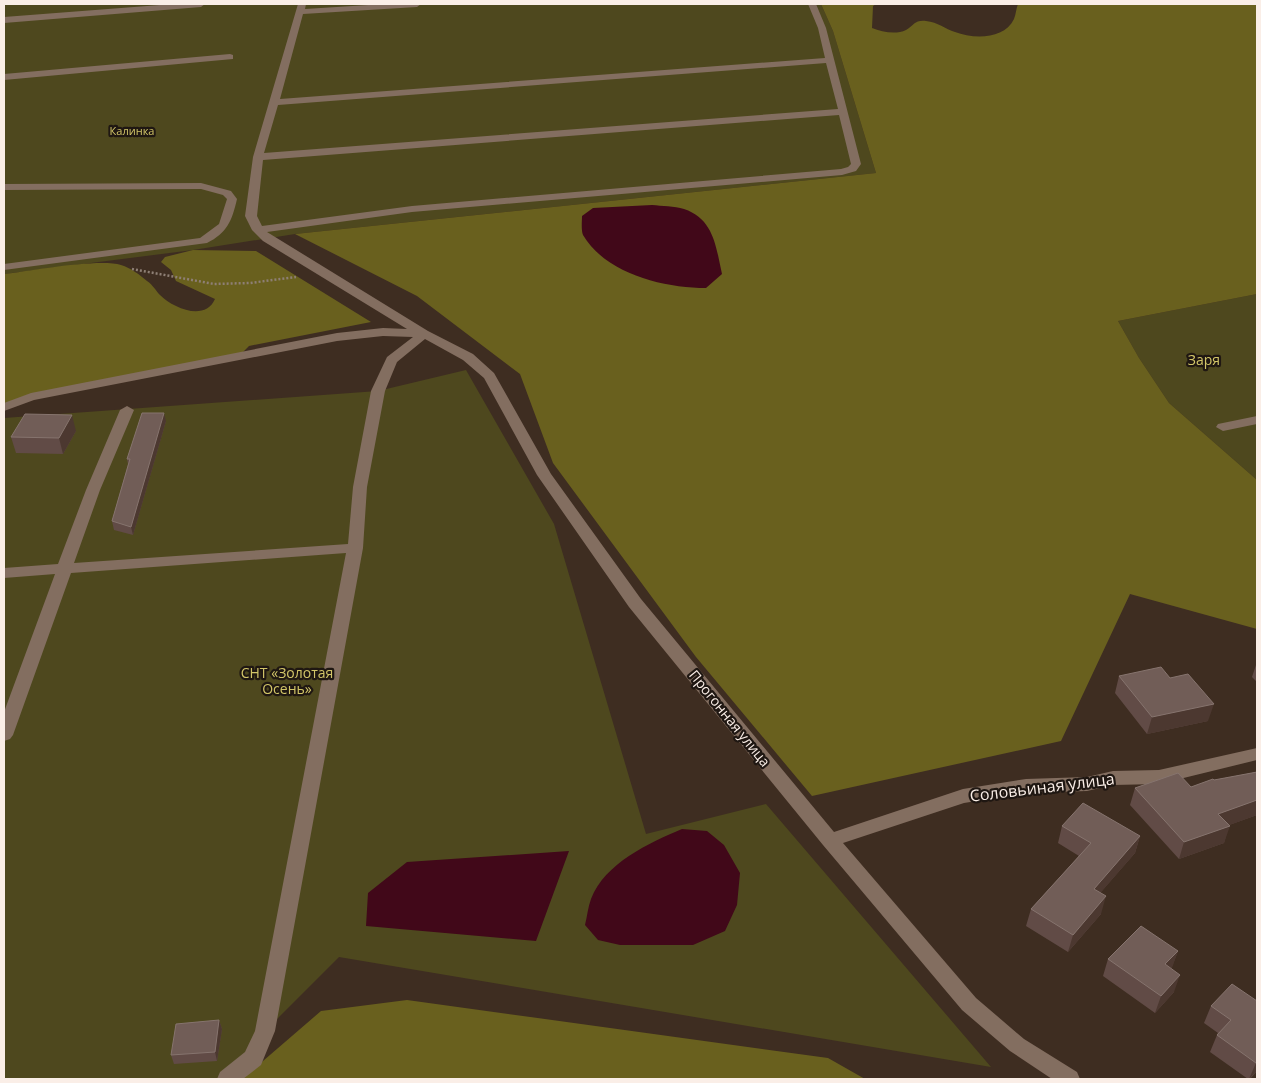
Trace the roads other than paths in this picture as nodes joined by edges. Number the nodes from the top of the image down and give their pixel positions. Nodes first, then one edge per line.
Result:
1 (201, 4) edge
2 (417, 4) edge
3 (812, 4) edge
4 (301, 8) edge
5 (4, 20) edge
6 (230, 57) dead end
7 (830, 60) junction
8 (4, 76) edge
9 (274, 102) junction
10 (843, 112) junction
11 (258, 157) junction
12 (4, 186) edge
13 (258, 230) junction
14 (4, 267) edge
15 (424, 334) junction
16 (4, 407) edge
17 (127, 410) dead end
18 (1257, 420) edge
19 (1223, 427) dead end
20 (355, 548) junction
21 (65, 570) junction
22 (4, 573) edge
23 (4, 734) edge
24 (1257, 754) edge
25 (830, 840) junction
26 (228, 1079) edge
27 (1069, 1079) edge

1 - 5 street
2 - 4 street
3 - 7 street
4 - 9 street
6 - 8 street
7 - 9 street
7 - 10 street
9 - 11 street
10 - 11 street
10 - 13 street
11 - 13 street
12 - 14 street
13 - 15 street, Прогонная улица
15 - 16 street
15 - 20 street
15 - 25 street, Прогонная улица
17 - 21 street
18 - 19 street
20 - 21 street
20 - 26 street
21 - 22 street
21 - 23 street
24 - 25 street, Соловьиная улица
25 - 27 street, Прогонная улица

